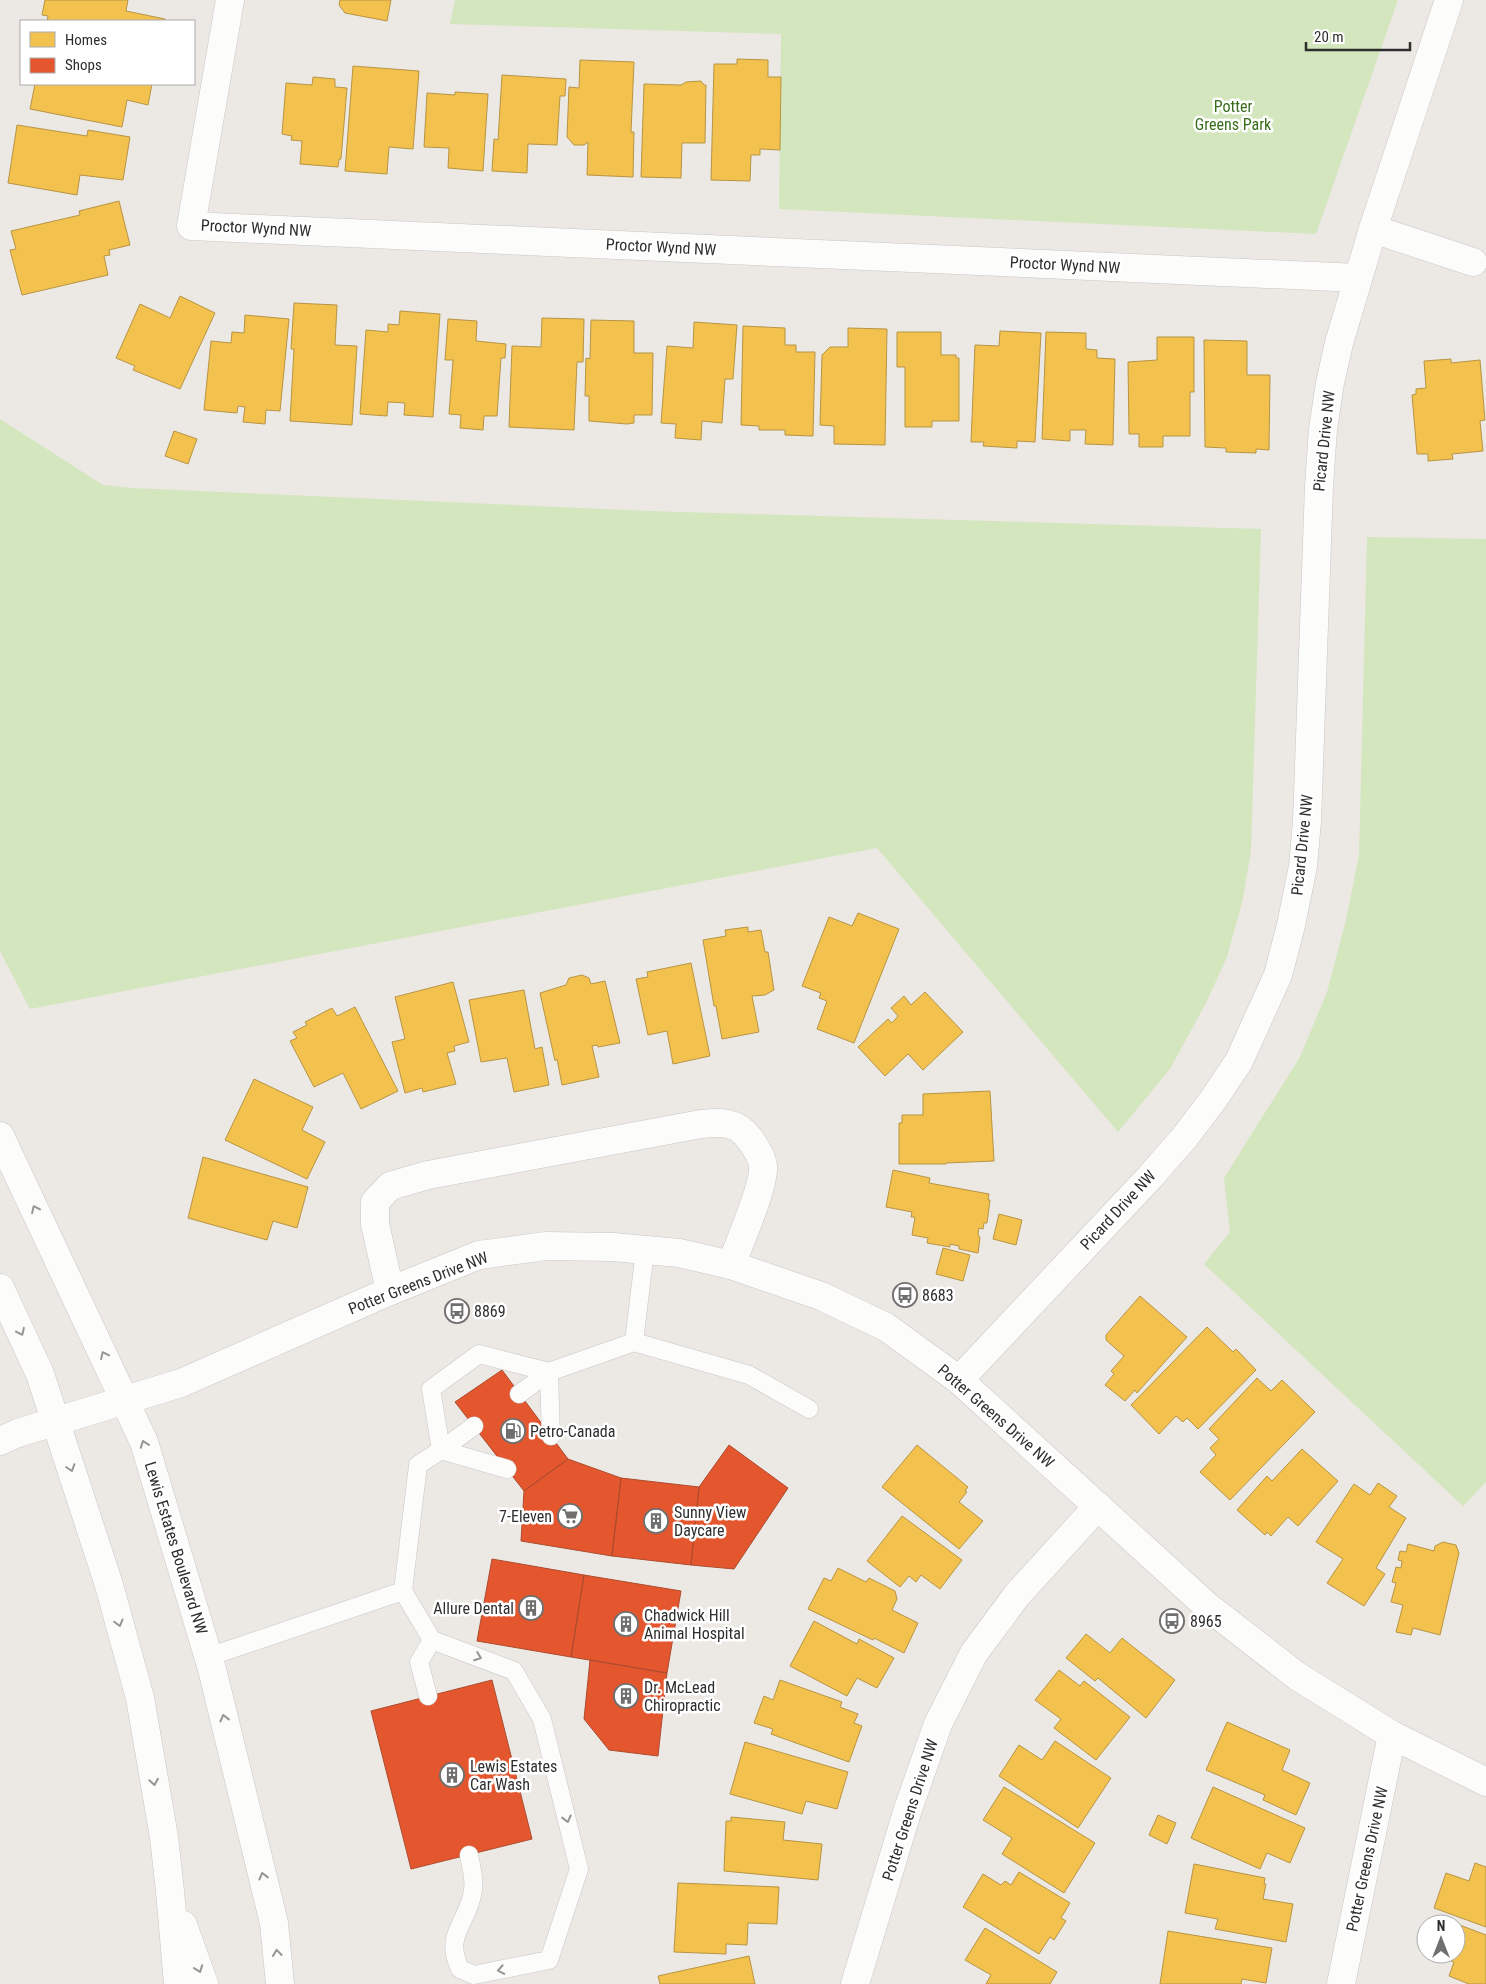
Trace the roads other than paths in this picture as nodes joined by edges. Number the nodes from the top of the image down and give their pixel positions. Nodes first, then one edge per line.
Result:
1 (230, 0) edge
2 (1449, 0) edge
3 (1373, 229) junction
4 (1473, 262) dead end
5 (1358, 278) junction
6 (0, 1136) edge
7 (644, 1250) junction
8 (731, 1265) junction
9 (0, 1288) edge
10 (390, 1291) junction
11 (634, 1342) junction
12 (549, 1372) junction
13 (959, 1380) junction
14 (520, 1394) dead end
15 (125, 1400) junction
16 (809, 1409) dead end
17 (56, 1422) junction
18 (474, 1426) dead end
19 (552, 1436) dead end
20 (0, 1441) edge
21 (441, 1450) junction
22 (507, 1469) dead end
23 (1098, 1506) junction
24 (403, 1591) junction
25 (432, 1640) junction
26 (208, 1657) junction
27 (428, 1696) dead end
28 (1392, 1735) junction
29 (1486, 1782) edge
30 (469, 1855) dead end
31 (170, 1891) junction
32 (178, 1984) edge
33 (204, 1984) edge
34 (280, 1984) edge
35 (855, 1984) edge
36 (1341, 1984) edge

1 - 5 street, Proctor Wynd NW
2 - 3 street, Picard Drive NW
3 - 4 street
3 - 5 street, Picard Drive NW
5 - 13 street, Picard Drive NW
15 -> 6 street, Lewis Estates Boulevard NW
7 - 8 street, Potter Greens Drive NW
7 - 10 street, Potter Greens Drive NW
7 - 11 lane
8 - 10 street
8 - 13 street, Potter Greens Drive NW
9 -> 17 street
10 - 15 street, Potter Greens Drive NW
11 - 12 lane
11 - 16 lane
12 - 14 lane
12 - 19 lane
12 - 21 lane
13 - 23 street, Potter Greens Drive NW
15 - 17 street, Potter Greens Drive NW
26 -> 15 street, Lewis Estates Boulevard NW
17 - 20 street, Potter Greens Drive NW
17 -> 31 street
18 - 21 lane
21 - 22 lane
21 - 24 lane
23 - 28 street, Potter Greens Drive NW
23 - 35 street, Potter Greens Drive NW
24 - 25 lane
24 - 26 lane
25 - 27 lane
25 -> 30 lane
34 -> 26 street, Lewis Estates Boulevard NW
28 - 29 street, Potter Greens Drive NW
28 - 36 street, Potter Greens Drive NW
31 - 32 street
31 -> 33 street

